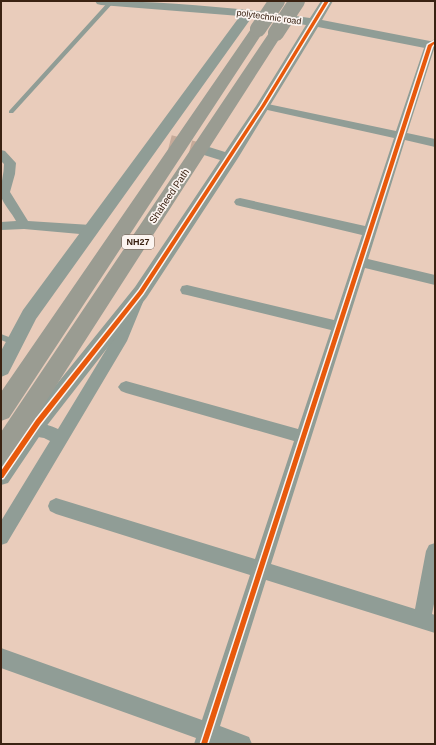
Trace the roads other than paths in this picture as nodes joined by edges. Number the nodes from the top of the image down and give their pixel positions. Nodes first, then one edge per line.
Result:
1 (107, 1) edge
2 (229, 1) edge
3 (277, 1) edge
4 (297, 1) edge
5 (320, 12) edge
6 (259, 16) edge
7 (434, 42) edge
8 (263, 106) junction
9 (11, 112) dead end
10 (401, 136) junction
11 (435, 143) edge
12 (208, 152) tunnel mouth
13 (1, 154) edge
14 (230, 158) junction
15 (240, 202) dead end
16 (24, 225) junction
17 (1, 226) edge
18 (91, 230) junction
19 (370, 232) junction
20 (360, 262) junction
21 (435, 280) edge
22 (187, 290) dead end
23 (141, 292) junction
24 (30, 315) junction
25 (339, 327) junction
26 (6, 339) edge
27 (1, 354) edge
28 (1, 369) edge
29 (126, 387) dead end
30 (1, 411) edge
31 (32, 430) junction
32 (304, 437) junction
33 (60, 439) junction
34 (1, 452) edge
35 (1, 476) edge
36 (56, 506) dead end
37 (1, 537) edge
38 (435, 551) edge
39 (261, 570) junction
40 (428, 622) edge
41 (1, 658) edge
42 (206, 738) edge
43 (242, 744) edge

1 - 6 street, polytechnic road
1 - 9 lane
2 - 6 street
3 - 6 highway, Shaheed Path / NH27, bridge
4 - 6 highway, Shaheed Path / NH27, bridge
5 - 6 street, polytechnic road
5 - 7 street, polytechnic road
5 - 8 street
6 - 18 street
6 - 30 highway, Shaheed Path / NH27
6 - 34 highway, Shaheed Path / NH27
7 - 10 street
8 - 10 street
8 - 14 street
10 - 11 street
10 - 19 street
12 - 14 street
13 - 16 street
14 - 23 street
15 - 19 street
16 - 17 street
16 - 18 street
18 - 24 street
19 - 20 street
20 - 21 street
20 - 25 street
22 - 25 street
23 - 31 street
23 - 33 street
24 - 26 street
24 - 28 street
25 - 32 street
26 - 27 street
29 - 32 street
31 - 33 street
31 - 35 street
32 - 39 street
33 - 37 street
36 - 39 street
38 - 40 street
39 - 40 street
39 - 42 street
41 - 42 street
42 - 43 street

